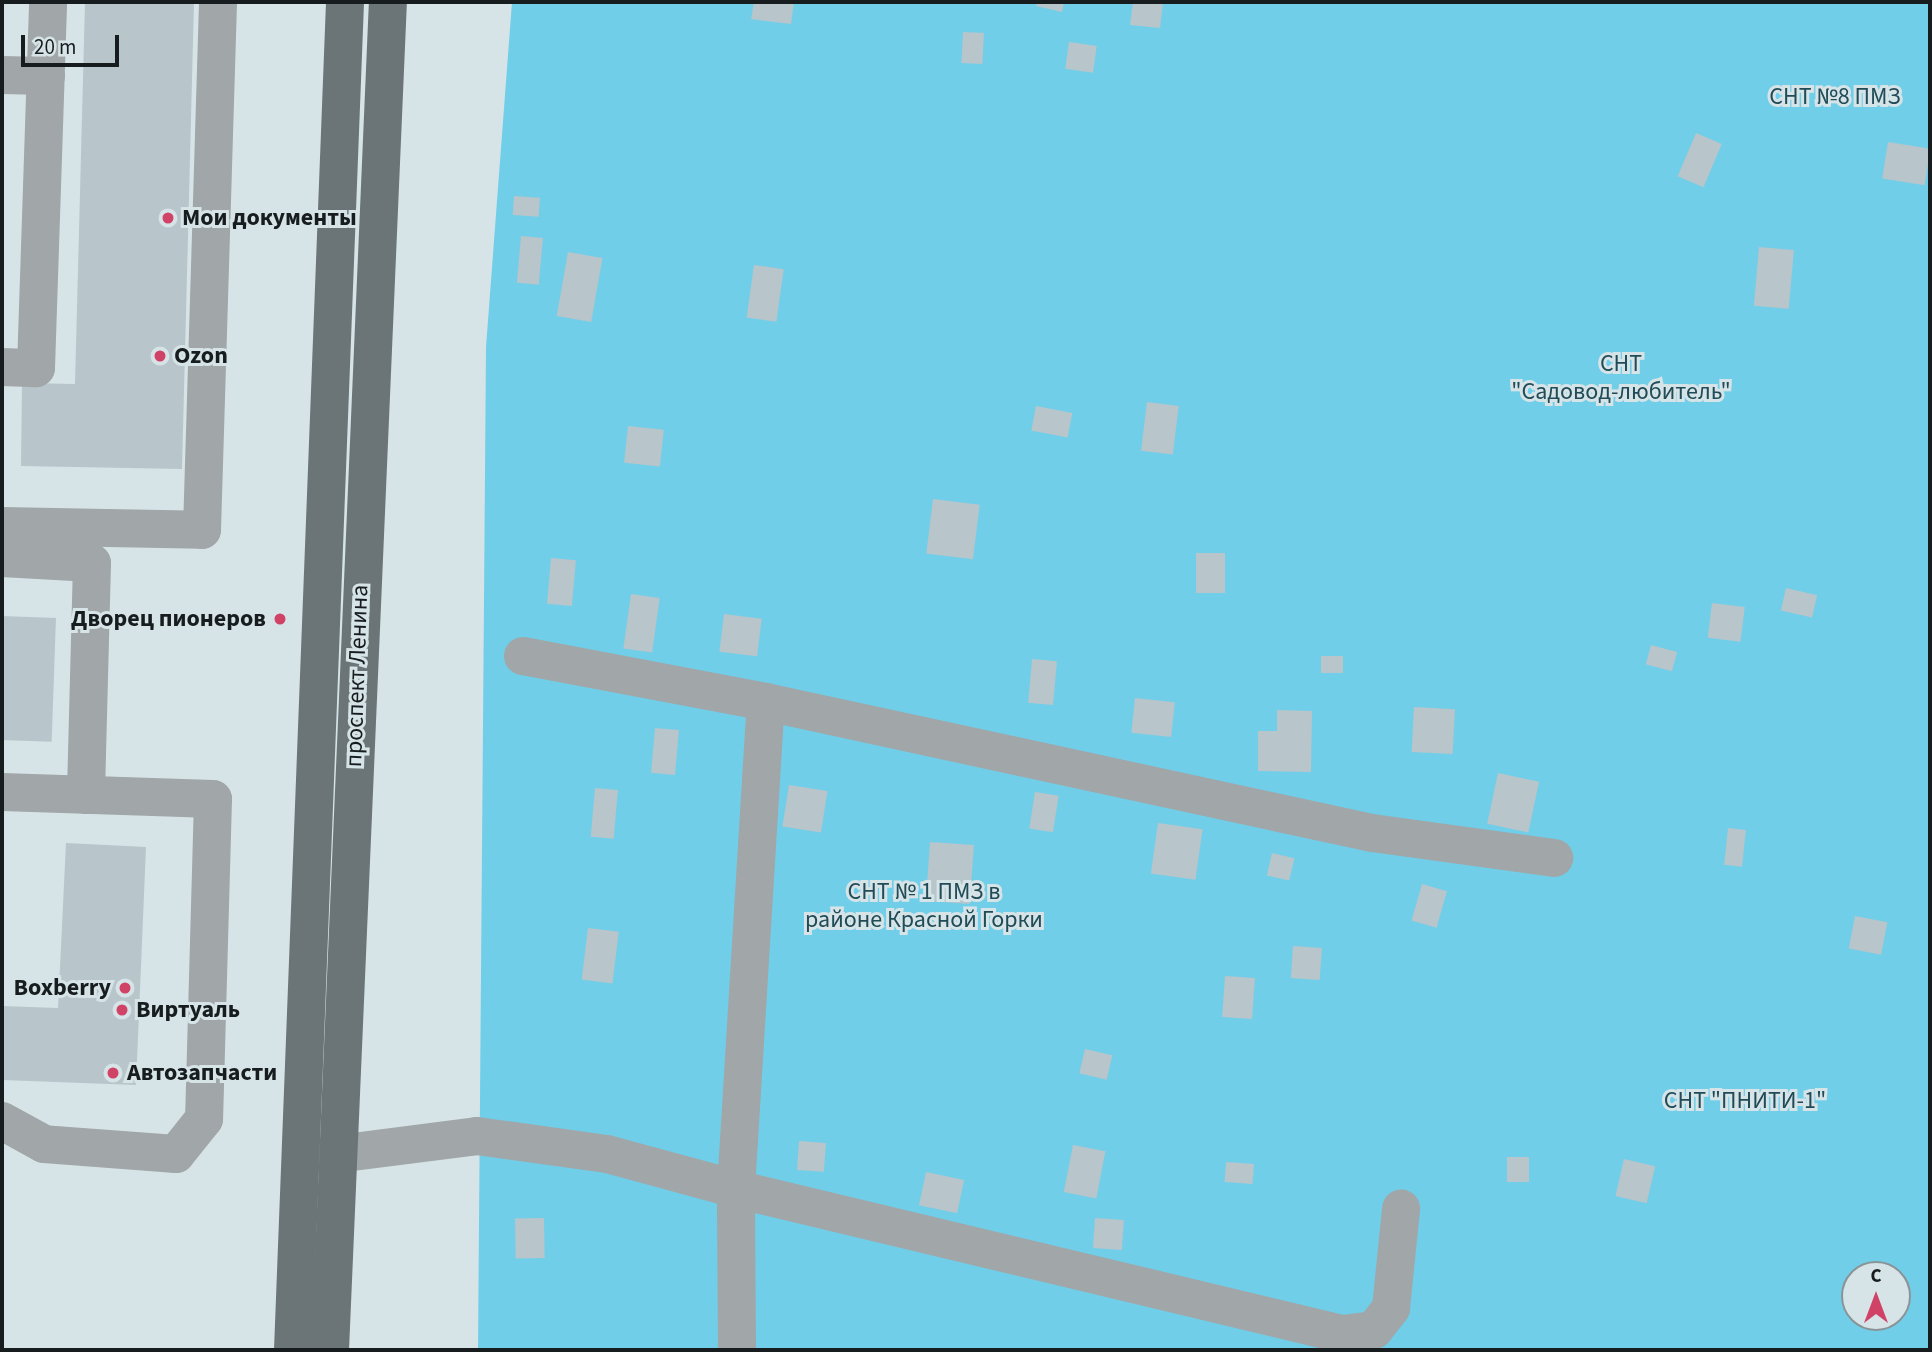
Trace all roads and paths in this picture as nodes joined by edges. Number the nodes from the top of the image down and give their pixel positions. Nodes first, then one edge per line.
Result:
1 (48, 2) edge
2 (218, 2) edge
3 (345, 2) edge
4 (388, 2) edge
5 (2, 75) edge
6 (46, 76) junction
7 (2, 367) edge
8 (2, 526) edge
9 (2, 558) edge
10 (523, 656) dead end
11 (766, 702) junction
12 (2, 792) edge
13 (86, 795) junction
14 (1554, 858) dead end
15 (2, 1121) edge
16 (337, 1154) junction
17 (736, 1189) junction
18 (1401, 1209) dead end
19 (293, 1350) edge
20 (330, 1350) edge
21 (737, 1350) edge

1 - 6 street
2 - 8 street
3 - 19 main road, проспект Ленина
4 - 16 main road, проспект Ленина
5 - 6 street
6 - 7 street
9 - 13 street
10 - 11 street
11 - 14 street
11 - 17 street
12 - 13 street
13 - 15 street
16 - 17 street
16 - 20 main road, проспект Ленина
17 - 18 street
17 - 21 street

